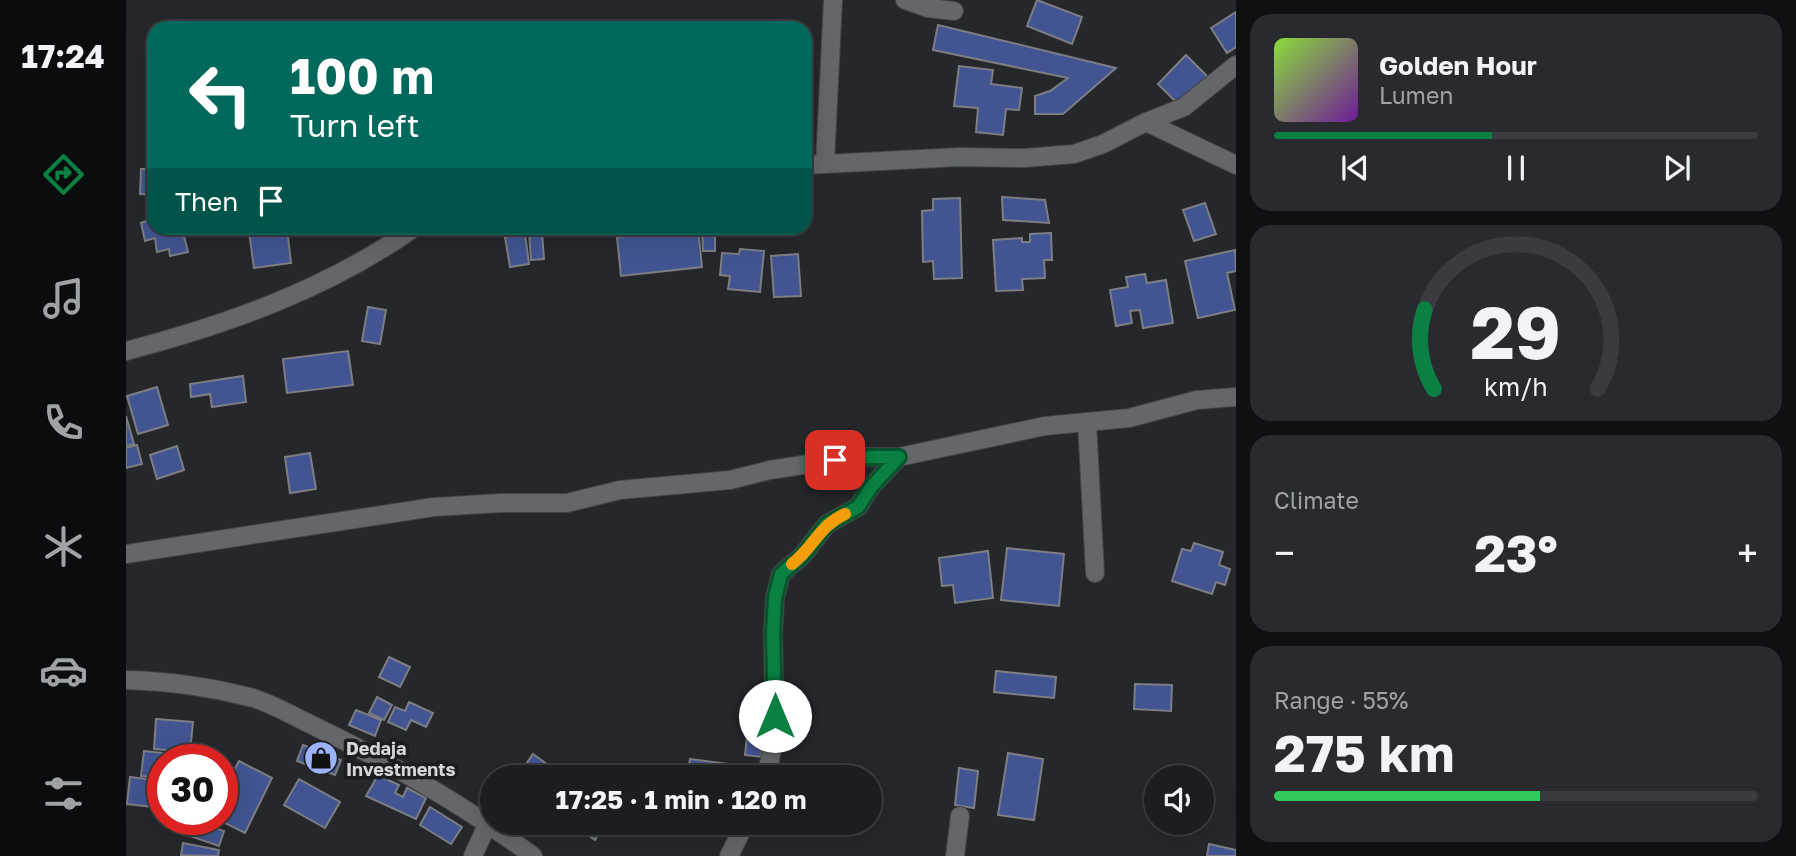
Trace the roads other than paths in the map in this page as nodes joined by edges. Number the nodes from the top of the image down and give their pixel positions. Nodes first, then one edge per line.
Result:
1 (833, 0) edge
2 (905, 0) edge
3 (954, 11) dead end
4 (1236, 65) edge
5 (1146, 122) junction
6 (825, 163) junction
7 (812, 164) edge
8 (1236, 165) edge
9 (402, 235) edge
10 (126, 351) edge
11 (1236, 397) edge
12 (1087, 422) junction
13 (899, 457) junction
14 (126, 554) edge
15 (1095, 573) dead end
16 (126, 680) edge
17 (769, 765) edge
18 (960, 816) dead end
19 (480, 818) edge
20 (483, 835) edge
21 (504, 835) edge
22 (740, 835) edge
23 (473, 856) edge
24 (533, 856) edge
25 (729, 856) edge
26 (955, 856) edge

1 - 6 street
2 - 3 street
4 - 5 street
5 - 6 street
5 - 8 street
6 - 7 street
9 - 10 street
11 - 12 street
12 - 13 street
12 - 15 street
13 - 14 street
13 - 17 street
16 - 19 street
18 - 26 street
20 - 23 street
21 - 24 street
22 - 25 street

